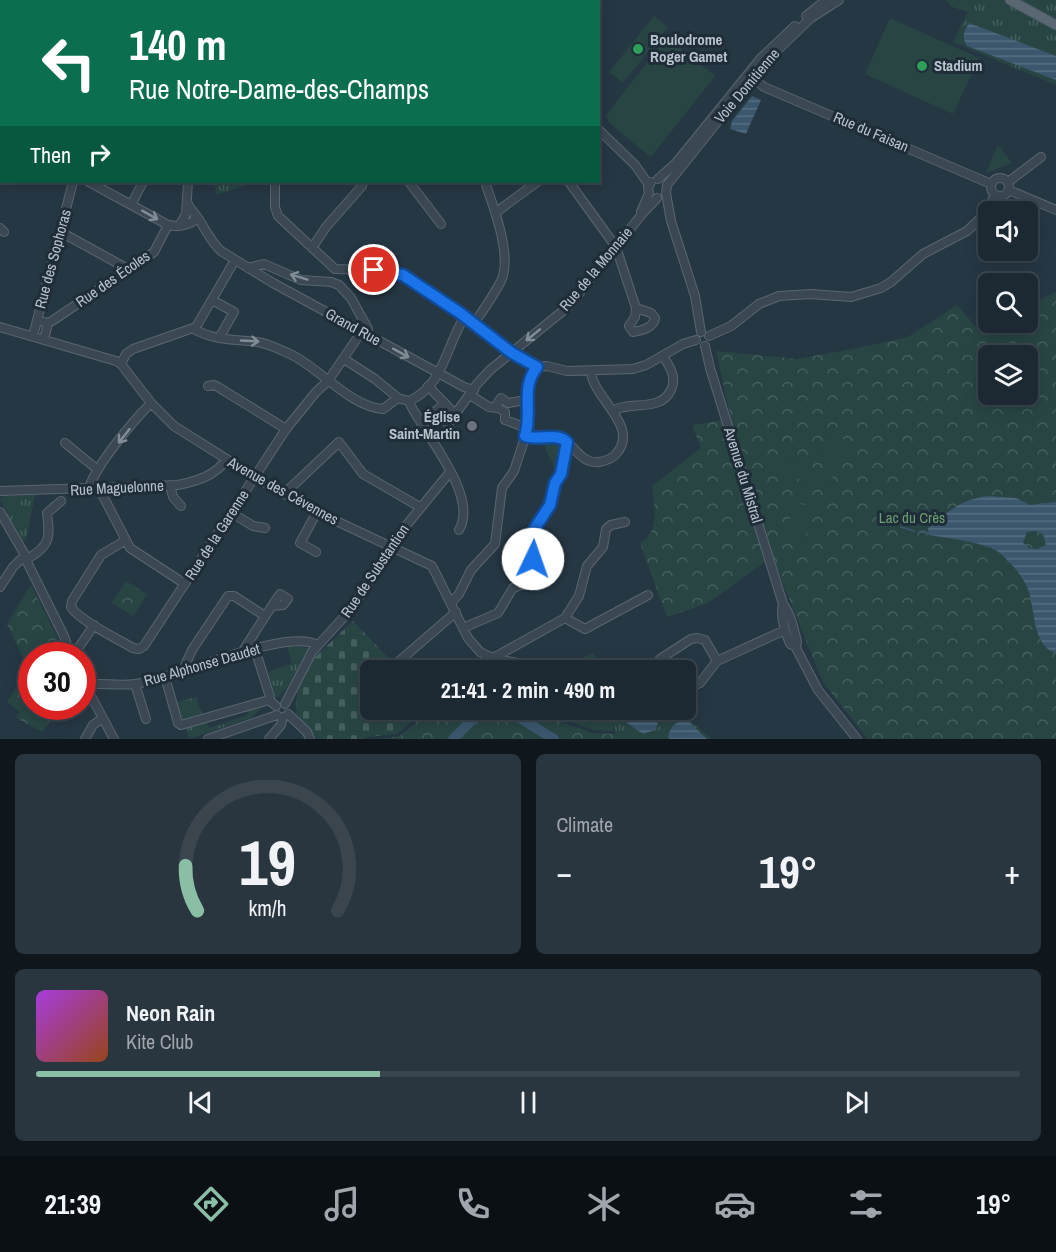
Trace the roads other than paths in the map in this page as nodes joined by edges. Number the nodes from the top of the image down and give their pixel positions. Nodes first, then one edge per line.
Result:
1 (839, 0) edge
2 (1010, 0) edge
3 (823, 1) edge
4 (1056, 25) edge
5 (752, 77) junction
6 (600, 131) edge
7 (1041, 157) dead end
8 (73, 183) edge
9 (91, 183) edge
10 (142, 183) edge
11 (188, 183) edge
12 (275, 183) edge
13 (361, 183) edge
14 (410, 183) edge
15 (485, 183) edge
16 (536, 183) edge
17 (571, 183) edge
18 (991, 184) junction
19 (1008, 186) junction
20 (654, 189) junction
21 (666, 189) junction
22 (995, 195) junction
23 (131, 205) junction
24 (1056, 210) edge
25 (495, 213) junction
26 (192, 218) junction
27 (672, 221) junction
28 (441, 224) dead end
29 (168, 225) junction
30 (60, 236) junction
31 (616, 247) junction
32 (312, 248) junction
33 (235, 260) junction
34 (248, 268) junction
35 (128, 269) junction
36 (334, 269) junction
37 (334, 283) junction
38 (212, 300) junction
39 (636, 308) dead end
40 (465, 316) junction
41 (38, 320) junction
42 (48, 322) junction
43 (474, 324) junction
44 (0, 327) edge
45 (194, 328) junction
46 (701, 332) junction
47 (365, 333) junction
48 (33, 336) junction
49 (710, 336) junction
50 (219, 338) junction
51 (44, 339) junction
52 (696, 340) junction
53 (705, 346) junction
54 (512, 353) junction
55 (663, 356) junction
56 (344, 359) junction
57 (121, 364) junction
58 (537, 367) junction
59 (591, 371) junction
60 (440, 373) junction
61 (328, 381) junction
62 (208, 386) dead end
63 (428, 386) junction
64 (472, 393) junction
65 (403, 399) junction
66 (526, 400) junction
67 (151, 404) junction
68 (444, 404) junction
69 (495, 408) junction
70 (612, 411) junction
71 (455, 414) junction
72 (421, 423) junction
73 (286, 429) junction
74 (450, 429) dead end
75 (526, 434) junction
76 (567, 442) junction
77 (65, 443) dead end
78 (227, 459) junction
79 (98, 470) junction
80 (450, 472) junction
81 (255, 477) junction
82 (170, 485) junction
83 (92, 488) junction
84 (0, 491) edge
85 (284, 494) junction
86 (61, 501) dead end
87 (181, 506) dead end
88 (420, 507) junction
89 (0, 512) edge
90 (317, 512) junction
91 (232, 513) junction
92 (0, 516) edge
93 (625, 522) dead end
94 (265, 528) dead end
95 (459, 530) dead end
96 (126, 540) junction
97 (392, 547) junction
98 (316, 552) dead end
99 (24, 559) junction
100 (185, 584) junction
101 (0, 587) edge
102 (648, 595) dead end
103 (452, 602) junction
104 (783, 604) junction
105 (272, 606) dead end
106 (456, 612) junction
107 (265, 616) junction
108 (565, 618) junction
109 (94, 625) junction
110 (463, 628) junction
111 (785, 630) junction
112 (65, 642) edge
113 (82, 642) edge
114 (317, 645) junction
115 (796, 646) junction
116 (255, 649) junction
117 (240, 654) junction
118 (493, 658) junction
119 (400, 660) edge
120 (504, 660) edge
121 (659, 660) edge
122 (717, 661) junction
123 (183, 670) junction
124 (165, 677) junction
125 (96, 682) edge
126 (135, 684) junction
127 (696, 685) edge
128 (269, 700) junction
129 (96, 705) edge
130 (281, 713) junction
131 (103, 718) junction
132 (146, 719) dead end
133 (85, 739) edge
134 (114, 739) edge
135 (208, 739) edge
136 (269, 739) edge
137 (310, 739) edge
138 (857, 739) edge

1 - 5 street, Voie Domitienne
2 - 4 main road
3 - 20 street, Voie Domitienne
5 - 18 street, Rue du Faisan
5 - 21 street, Voie Domitienne
6 - 20 street
7 - 19 street
8 - 30 street, Rue des Sophoras
9 - 23 street
10 - 23 street
11 - 26 street
12 - 32 street
13 - 32 street
14 - 28 street
15 - 25 street
16 - 25 street
17 - 31 street
18 - 19 street
18 - 22 street
19 - 22 street
19 - 24 street
20 - 21 street, Voie Domitienne
20 - 21 street
20 - 27 street
20 - 31 street, Rue de la Monnaie
21 - 27 street
22 - 49 street
23 -> 29 street
25 - 43 street
26 - 29 street
26 - 33 street, Grand Rue
27 - 46 street
29 - 35 street, Rue des Écoles
30 - 35 street
30 - 41 street, Rue des Sophoras
31 - 39 street
31 -> 54 street, Rue de la Monnaie
32 - 36 street
33 - 34 street, Grand Rue
33 - 38 street
37 -> 34 street
34 - 47 street, Grand Rue
35 - 42 street, Rue des Écoles
36 - 37 street
36 - 40 street
37 - 47 street
38 - 45 street
38 - 50 street
40 - 43 street
40 - 60 street
41 - 42 street
41 - 48 street, Rue des Sophoras
42 - 51 street
43 - 54 street
44 - 48 street
45 - 50 street
45 - 57 street
46 - 49 street
46 - 52 street
47 - 56 street, Rue de la Garenne
47 -> 60 street, Grand Rue
48 - 51 street
49 - 53 street
50 -> 61 street
51 - 57 street
52 - 53 street
52 - 55 street
53 - 104 street, Avenue du Mistral
54 - 58 street
54 - 64 street, Rue de la Monnaie
55 - 59 street
55 - 70 street
56 - 61 street, Rue de la Garenne
56 - 65 street
57 - 67 street, Avenue des Cévennes
58 - 59 street
58 - 66 street
59 - 70 street
60 - 63 street
60 - 64 street, Grand Rue
61 - 65 street
61 - 73 street, Rue de la Garenne
62 - 73 street
63 - 65 street
63 - 68 street
64 - 69 street, Grand Rue
64 - 71 street, Rue de la Monnaie
65 - 72 street
66 - 69 street
66 - 75 street
67 - 78 street, Avenue des Cévennes
67 -> 79 street
68 - 71 street
68 - 72 street
69 - 75 street, Grand Rue
70 - 76 street
71 - 74 street, Rue de la Monnaie
72 - 80 street
73 - 81 street, Rue de la Garenne
75 - 76 street
75 - 103 street
76 - 110 street
77 - 79 street
78 - 81 street, Avenue des Cévennes
78 - 82 street, Rue Maguelonne
79 - 83 street
80 - 88 street, Rue de Substantion
80 - 95 street
81 - 85 street, Avenue des Cévennes
81 - 91 street, Rue de la Garenne
82 - 83 street, Rue Maguelonne
82 - 87 street
83 - 84 street, Rue Maguelonne
83 - 96 street
85 - 88 street
85 - 90 street, Avenue des Cévennes
86 - 99 street
88 - 97 street, Rue de Substantion
89 - 99 street
90 - 97 street, Avenue des Cévennes
90 - 98 street
91 - 94 street
91 - 100 street, Rue de la Garenne
92 - 99 street
93 - 108 street
96 - 100 street
96 - 109 street, Rue de la Garenne
97 - 103 street, Avenue des Cévennes
97 - 114 street, Rue de Substantion
99 - 101 street
99 - 112 street
100 - 109 street, Rue de la Garenne
102 - 108 street
103 - 106 street, Avenue des Cévennes
104 - 111 street, Avenue du Mistral
104 - 115 street, Avenue du Mistral
105 - 107 street
106 - 110 street, Avenue des Cévennes
106 - 119 street
107 - 117 street
107 - 123 street
108 - 118 street
109 - 113 street
110 - 118 street, Avenue des Cévennes
111 - 115 street, Avenue du Mistral
111 - 122 street
114 - 116 street, Rue Alphonse Daudet
114 - 130 street, Rue de Substantion
115 - 138 street, Avenue du Mistral
116 - 117 street, Rue Alphonse Daudet
116 - 128 street
117 - 123 street, Rue Alphonse Daudet
118 - 120 street, Avenue des Cévennes
121 - 122 street
122 - 127 street
123 - 124 street, Rue Alphonse Daudet
124 - 126 street, Rue Alphonse Daudet
124 - 128 street
125 - 126 street, Rue Alphonse Daudet
126 - 132 street
128 - 130 street
129 - 131 street
130 - 135 street
130 - 136 street
130 - 137 street
131 - 133 street
131 - 134 street

